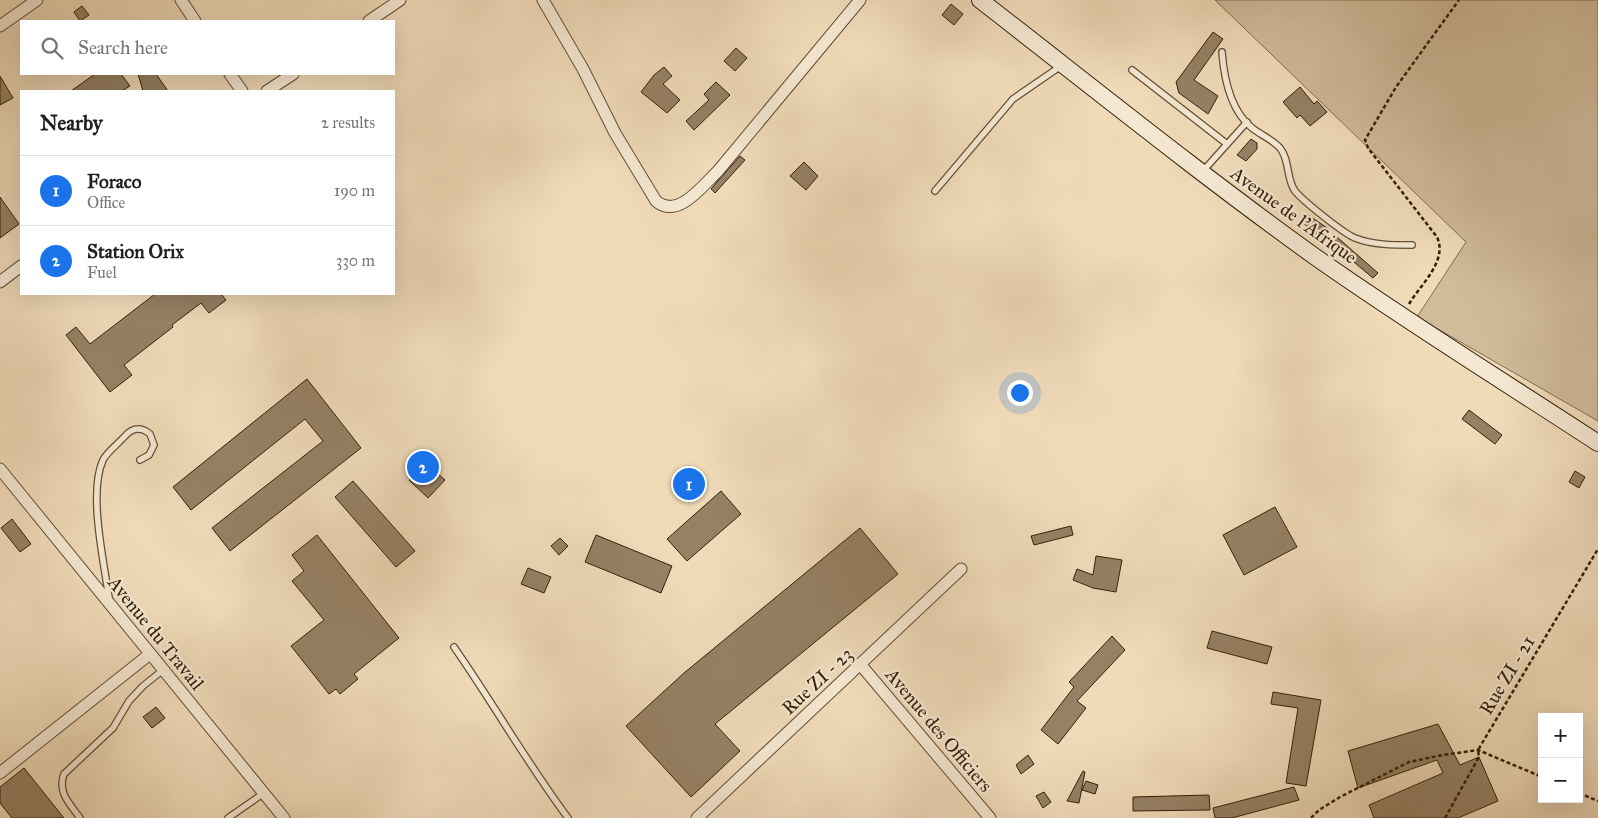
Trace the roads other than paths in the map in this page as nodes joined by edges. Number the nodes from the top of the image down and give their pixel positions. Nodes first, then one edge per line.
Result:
1 (37, 0) edge
2 (181, 0) edge
3 (400, 0) edge
4 (544, 0) edge
5 (860, 0) edge
6 (980, 0) edge
7 (194, 20) edge
8 (370, 20) edge
9 (0, 26) edge
10 (1222, 52) dead end
11 (1063, 64) junction
12 (1132, 70) dead end
13 (231, 75) edge
14 (292, 75) edge
15 (241, 90) edge
16 (269, 90) edge
17 (1247, 122) junction
18 (1227, 144) junction
19 (1202, 173) junction
20 (935, 191) dead end
21 (1412, 246) dead end
22 (20, 267) edge
23 (0, 282) edge
24 (1598, 443) edge
25 (140, 460) dead end
26 (0, 469) edge
27 (960, 570) dead end
28 (110, 604) junction
29 (454, 647) dead end
30 (150, 654) junction
31 (860, 664) junction
32 (164, 670) junction
33 (0, 773) edge
34 (264, 793) junction
35 (80, 818) edge
36 (228, 818) edge
37 (284, 818) edge
38 (568, 818) edge
39 (696, 818) edge
40 (990, 818) edge

1 - 9 street
2 - 7 street
3 - 8 street
4 - 5 street
6 - 11 main road, Avenue de l'Afrique
10 - 17 lane
11 - 19 main road, Avenue de l'Afrique
11 - 20 lane
12 - 18 lane
13 - 15 street
14 - 16 street
17 - 18 lane
17 - 21 lane
18 - 19 lane
19 - 24 main road, Avenue de l'Afrique
22 - 23 street
25 - 28 lane
26 - 28 street, Avenue du Travail
27 - 31 street, Rue ZI - 23
28 - 30 street, Avenue du Travail
29 - 38 lane
30 - 32 street, Avenue du Travail
30 - 33 street
31 - 39 street, Rue ZI - 23
31 - 40 street, Avenue des Officiers
32 - 34 street, Avenue du Travail
32 - 35 lane
34 - 36 lane
34 - 37 street, Avenue du Travail

